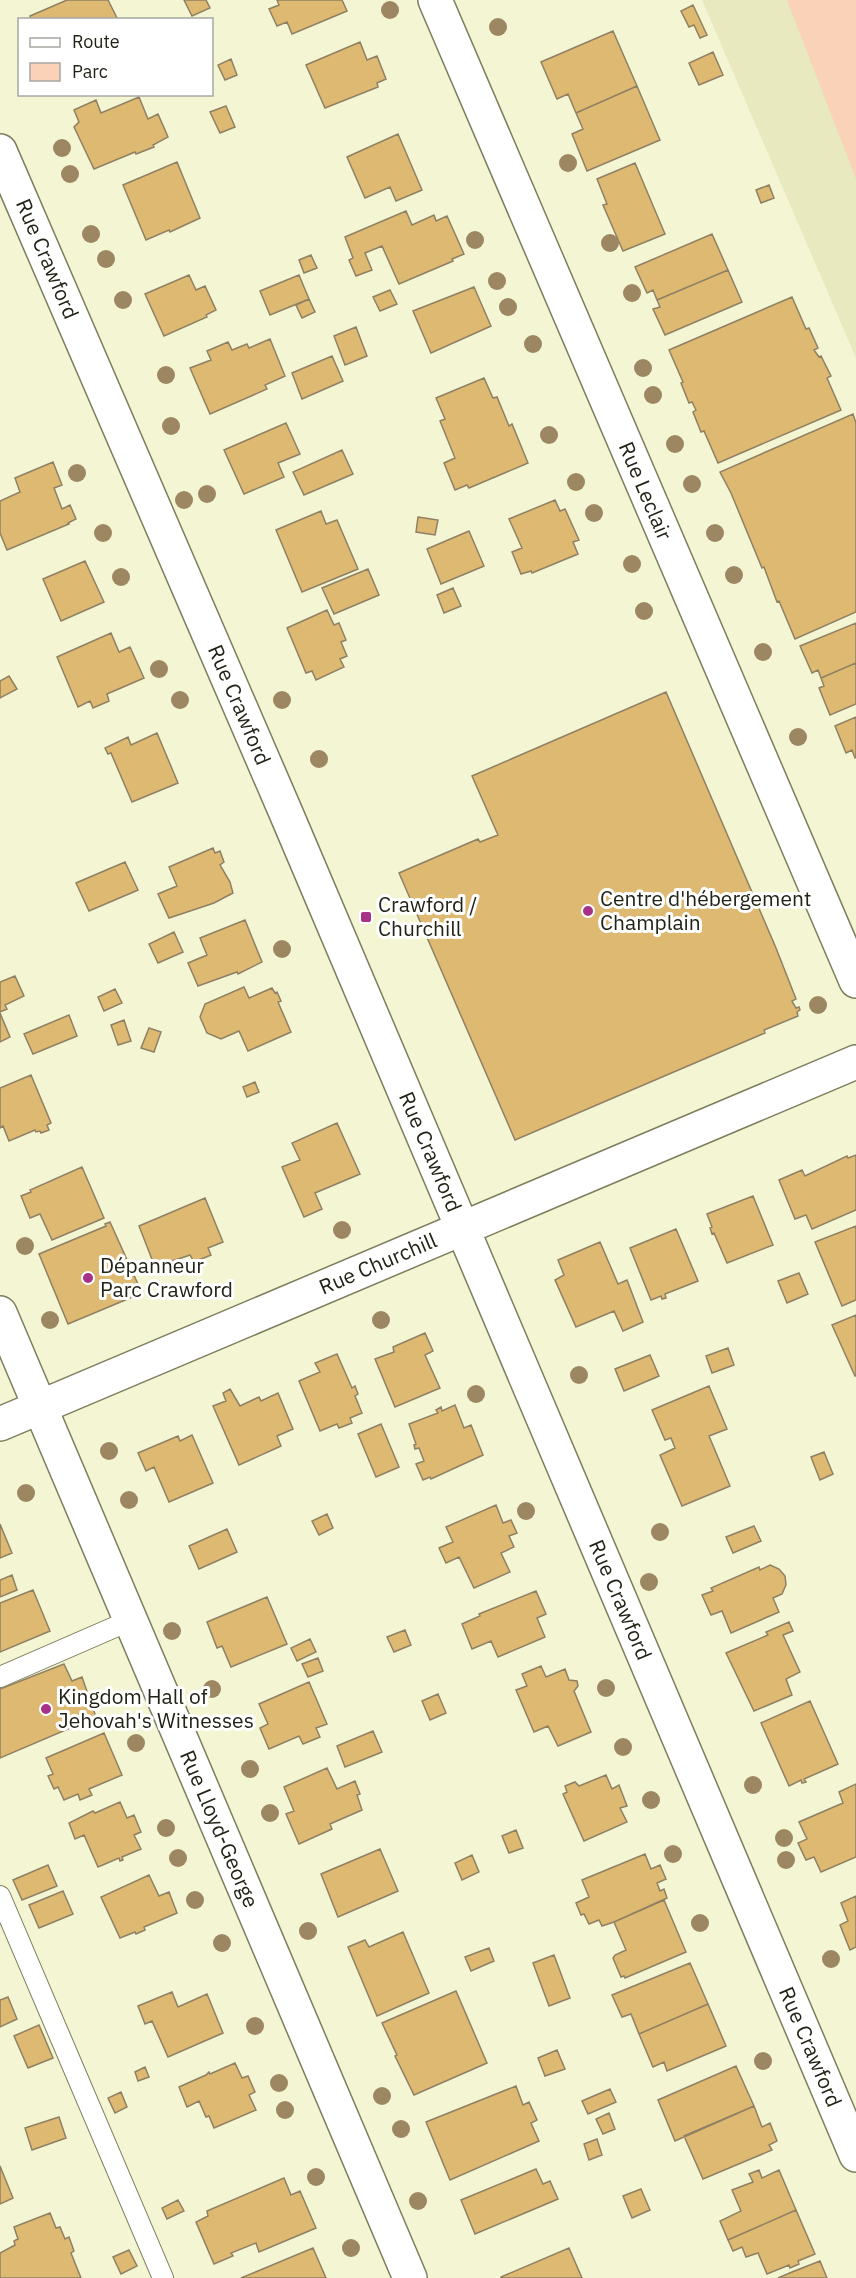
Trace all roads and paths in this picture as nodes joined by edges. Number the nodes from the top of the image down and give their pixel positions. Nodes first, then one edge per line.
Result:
1 (435, 0) edge
2 (0, 151) edge
3 (856, 981) edge
4 (856, 1062) edge
5 (462, 1229) junction
6 (0, 1314) edge
7 (40, 1406) junction
8 (0, 1424) edge
9 (130, 1620) junction
10 (0, 1677) edge
11 (0, 1896) edge
12 (856, 2155) edge
13 (163, 2278) edge
14 (411, 2278) edge

1 - 3 street, Rue Leclair
2 - 5 street, Rue Crawford
4 - 5 street, Rue Churchill
5 - 7 street, Rue Churchill
5 - 12 street, Rue Crawford
6 - 7 street, Rue Lloyd-George
7 - 8 street, Rue Churchill
7 - 9 street, Rue Lloyd-George
9 - 10 lane
9 - 14 street, Rue Lloyd-George
11 - 13 lane

